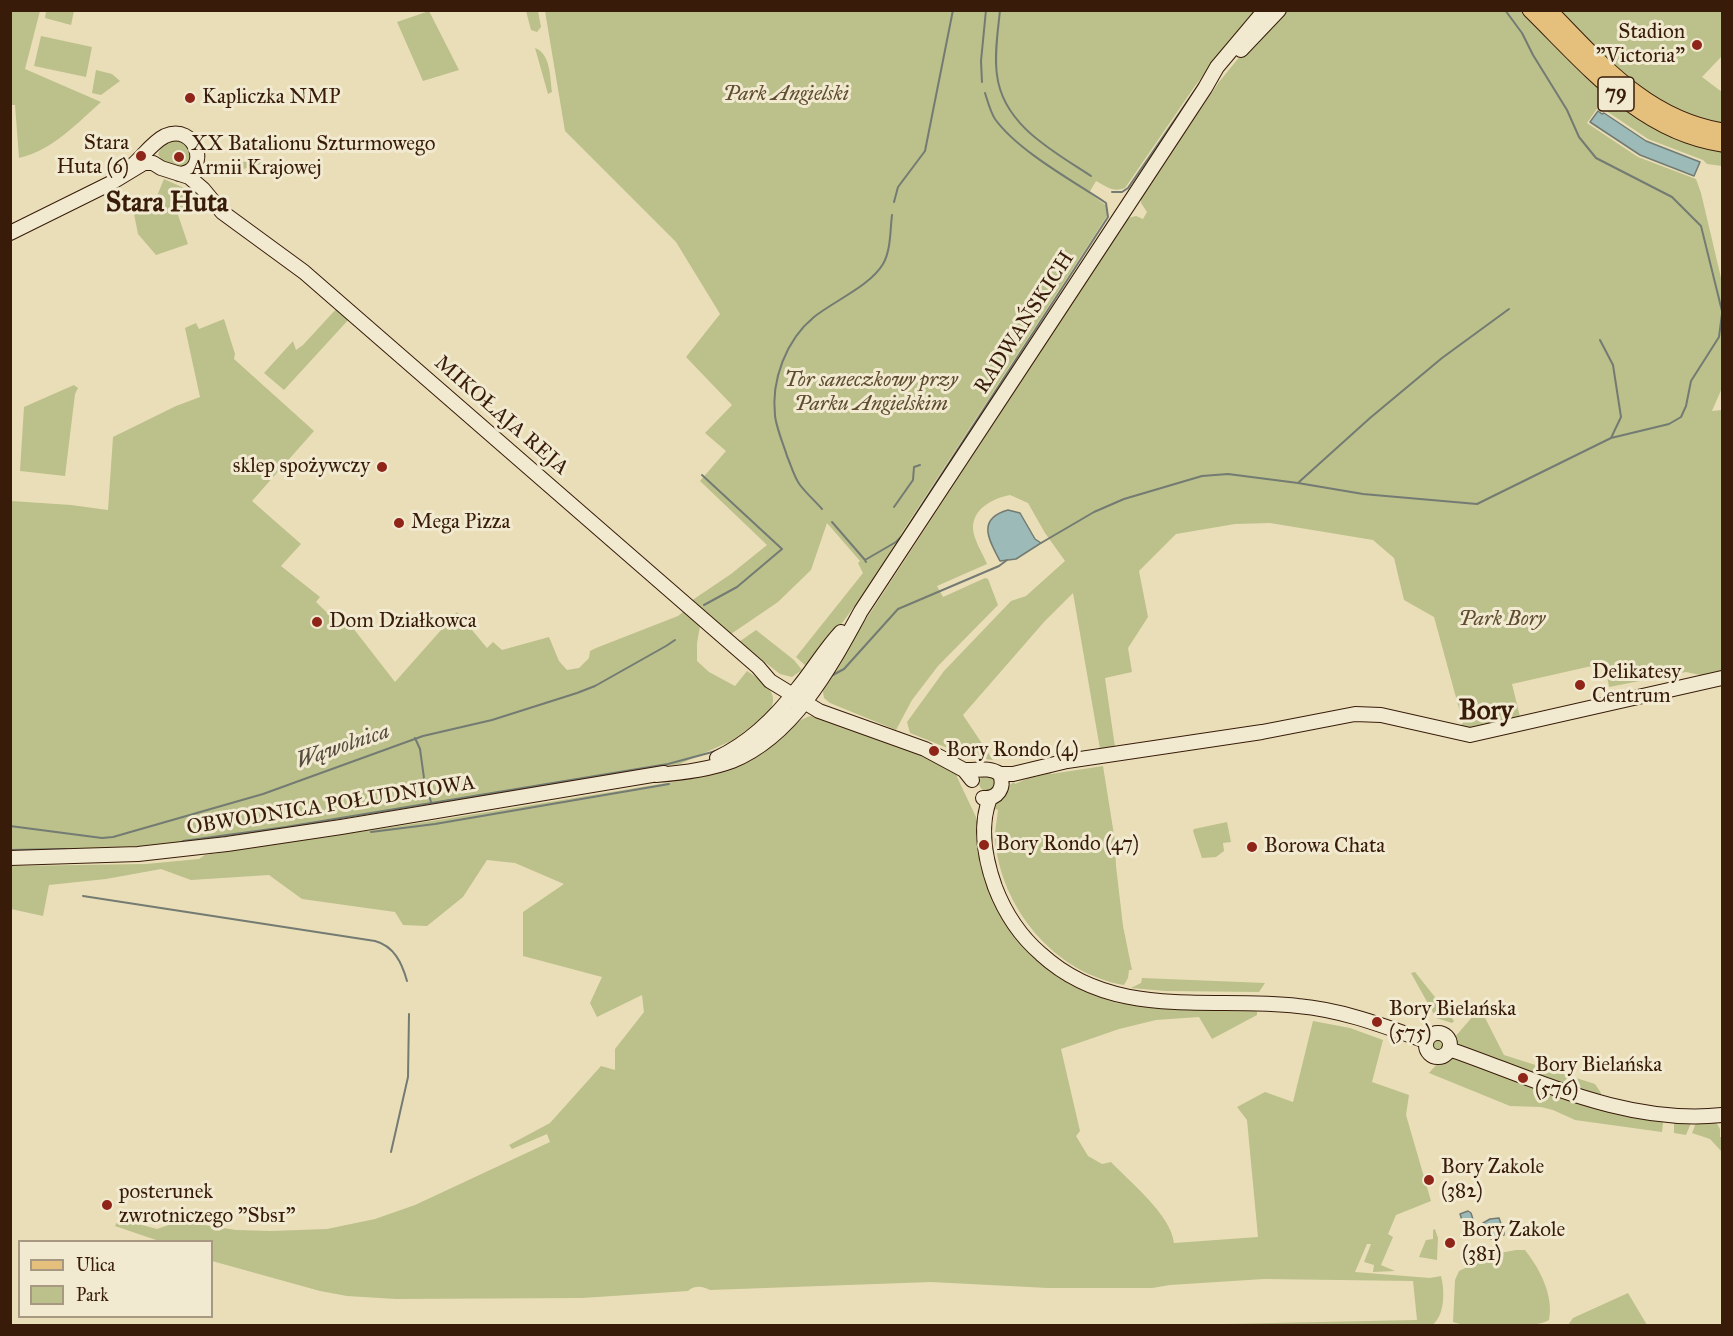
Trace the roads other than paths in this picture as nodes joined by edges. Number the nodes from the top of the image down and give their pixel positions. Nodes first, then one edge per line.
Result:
1 (1265, 10) edge
2 (1279, 10) edge
3 (1530, 10) edge
4 (1549, 10) edge
5 (1204, 88) junction
6 (1722, 131) edge
7 (156, 143) junction
8 (1722, 144) edge
9 (197, 157) junction
10 (160, 168) junction
11 (126, 173) junction
12 (179, 174) junction
13 (201, 181) junction
14 (10, 233) edge
15 (758, 667) junction
16 (1722, 678) edge
17 (770, 681) junction
18 (800, 696) junction
19 (819, 711) junction
20 (779, 720) junction
21 (862, 726) junction
22 (971, 774) junction
23 (1005, 777) junction
24 (985, 797) junction
25 (10, 858) edge
26 (1722, 1114) edge

1 - 5 street, RADWAŃSKICH
2 - 5 street, RADWAŃSKICH
3 - 8 main road, 79
4 - 6 main road, 79
5 - 18 street, RADWAŃSKICH
7 - 9 street
7 - 10 street
7 - 11 street
9 - 12 street
9 - 13 street
10 - 11 street
10 - 12 street
11 - 14 street
12 - 13 street
13 - 15 street, MIKOŁAJA REJA
15 - 17 street, MIKOŁAJA REJA
15 - 18 street, MIKOŁAJA REJA
16 - 23 street
17 - 18 street, MIKOŁAJA REJA
17 - 20 street
18 - 19 street, MIKOŁAJA REJA
18 - 20 street, RADWAŃSKICH
18 - 21 street, MIKOŁAJA REJA
19 - 20 street
19 - 21 street, MIKOŁAJA REJA
20 - 25 street, OBWODNICA POŁUDNIOWA
21 - 22 street, MIKOŁAJA REJA
22 - 23 street
22 - 24 street
23 - 24 street
24 - 26 street

